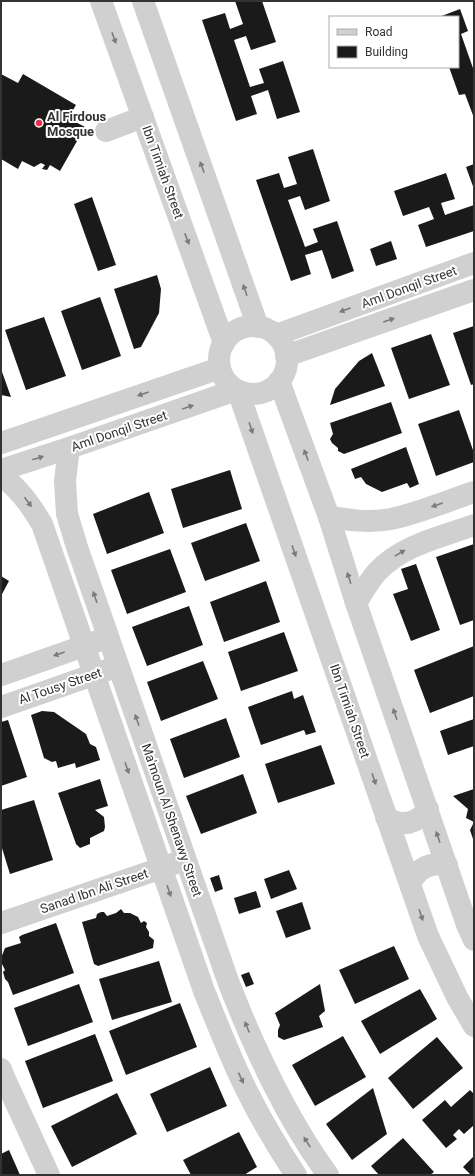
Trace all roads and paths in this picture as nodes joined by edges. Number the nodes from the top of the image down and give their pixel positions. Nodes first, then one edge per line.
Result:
1 (101, 1) edge
2 (143, 1) edge
3 (143, 117) junction
4 (106, 131) dead end
5 (474, 263) edge
6 (474, 290) edge
7 (267, 331) junction
8 (224, 343) junction
9 (286, 356) junction
10 (220, 368) junction
11 (279, 381) junction
12 (237, 391) junction
13 (1, 443) edge
14 (69, 448) junction
15 (1, 470) edge
16 (1, 475) edge
17 (474, 492) edge
18 (329, 517) junction
19 (474, 525) edge
20 (356, 603) junction
21 (109, 637) junction
22 (84, 646) junction
23 (119, 666) junction
24 (94, 674) junction
25 (1, 675) edge
26 (1, 707) edge
27 (428, 809) junction
28 (386, 817) junction
29 (186, 860) junction
30 (447, 865) junction
31 (161, 868) junction
32 (410, 883) junction
33 (1, 923) edge
34 (474, 940) edge
35 (474, 1026) edge
36 (1, 1069) edge
37 (49, 1175) edge
38 (296, 1175) edge
39 (328, 1175) edge

1 -> 3 street, Ibn Timiah Street
7 -> 2 street
3 - 4 street
3 -> 8 street, Ibn Timiah Street
5 -> 7 street, Aml Donqil Street
9 -> 6 street, Aml Donqil Street
7 - 8 street
7 - 9 street
8 - 10 street
9 - 11 street
10 - 12 street
10 -> 13 street, Aml Donqil Street
11 - 12 street
18 -> 11 street
14 -> 12 street, Aml Donqil Street
12 -> 28 street, Ibn Timiah Street
15 -> 14 street, Aml Donqil Street
21 -> 14 street, Ma'moun Al Shenawy Street
16 -> 22 street, Ma'moun Al Shenawy Street
17 -> 18 street
20 -> 18 street
20 -> 19 street
27 -> 20 street
21 - 22 street
21 - 23 street, Ma'moun Al Shenawy Street
22 - 24 street, Ma'moun Al Shenawy Street
22 -> 25 street
23 - 24 street, Al Tousy Street
29 -> 23 street, Ma'moun Al Shenawy Street
24 - 26 street, Al Tousy Street
24 -> 31 street, Ma'moun Al Shenawy Street
27 - 28 street
30 -> 27 street
28 - 32 street, Ibn Timiah Street
29 - 31 street, Sanad Ibn Ali Street
39 -> 29 street, Ma'moun Al Shenawy Street
30 - 32 street
30 - 34 street
31 - 33 street, Sanad Ibn Ali Street
31 -> 38 street, Ma'moun Al Shenawy Street
32 -> 35 street, Ibn Timiah Street
36 - 37 street

